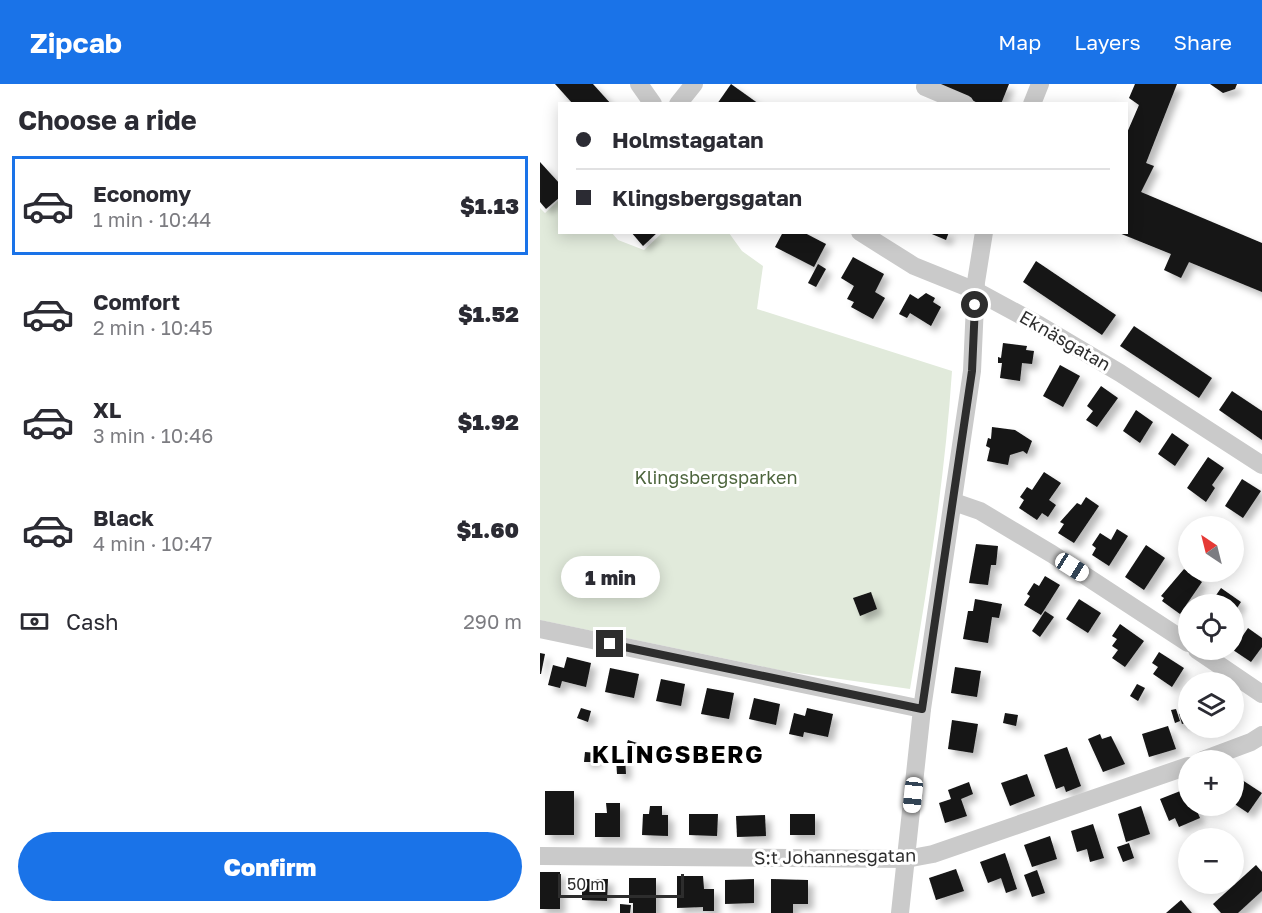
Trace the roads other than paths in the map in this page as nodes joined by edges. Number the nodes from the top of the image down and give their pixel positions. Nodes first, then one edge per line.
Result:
1 (639, 84) edge
2 (694, 84) edge
3 (927, 84) edge
4 (1040, 84) edge
5 (652, 102) edge
6 (680, 102) edge
7 (960, 102) edge
8 (1033, 102) edge
9 (863, 234) edge
10 (984, 234) edge
11 (976, 291) junction
12 (1262, 465) edge
13 (954, 502) junction
14 (540, 629) edge
15 (1178, 637) edge
16 (1212, 660) edge
17 (1262, 694) edge
18 (922, 709) junction
19 (1262, 735) edge
20 (1230, 750) edge
21 (1178, 769) edge
22 (540, 856) edge
23 (906, 859) junction
24 (900, 913) edge

1 - 5 street
2 - 6 street
3 - 7 street
4 - 8 street
9 - 11 street, Eknäsgatan
10 - 11 street
11 - 12 street, Eknäsgatan
11 - 13 street
13 - 15 street
13 - 18 street
14 - 18 street
16 - 17 street
18 - 23 street
19 - 20 street
21 - 23 street, S:t Johannesgatan
22 - 23 street, S:t Johannesgatan
23 - 24 street

